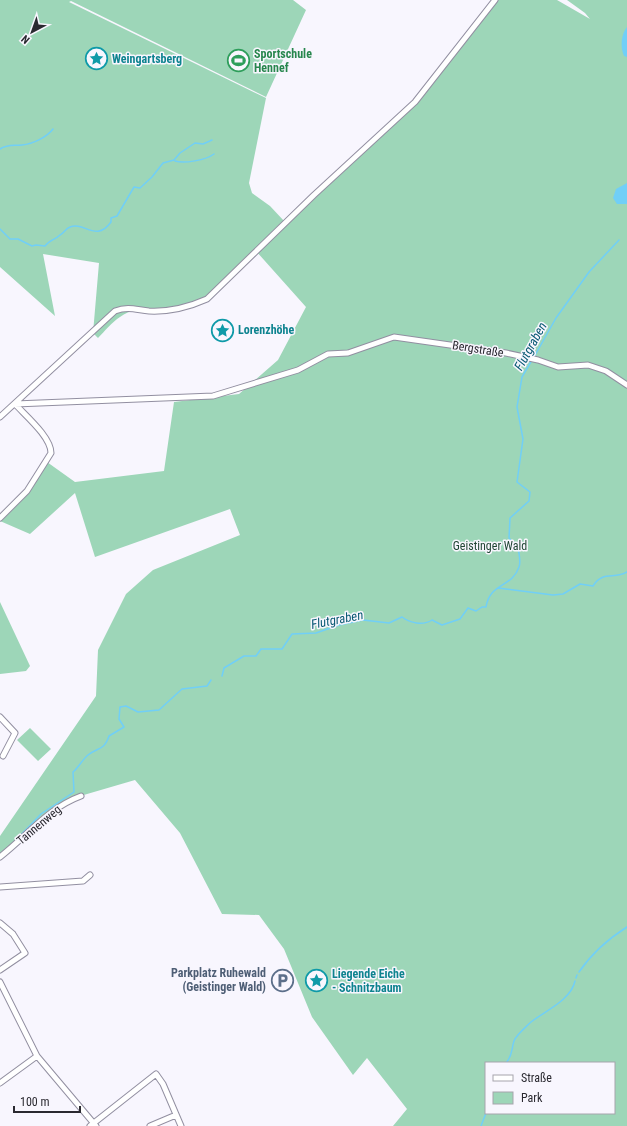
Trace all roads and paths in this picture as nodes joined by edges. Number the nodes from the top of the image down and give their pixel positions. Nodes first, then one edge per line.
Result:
1 (495, 0) edge
2 (627, 385) edge
3 (15, 404) junction
4 (0, 417) edge
5 (0, 518) edge
6 (0, 717) edge
7 (3, 756) dead end
8 (81, 796) dead end
9 (0, 857) edge
10 (90, 875) dead end
11 (0, 887) edge
12 (0, 923) edge
13 (0, 970) edge
14 (0, 982) edge
15 (37, 1056) junction
16 (0, 1083) edge
17 (176, 1115) junction
18 (93, 1125) edge
19 (150, 1126) edge
20 (181, 1126) edge

1 - 3 street
2 - 3 street, Bergstraße
3 - 4 street
3 - 5 street
6 - 7 street
8 - 9 street, Tannenweg
10 - 11 street
12 - 13 street
14 - 15 street
15 - 16 street
15 - 18 street
17 - 18 street
17 - 19 street
17 - 20 street

